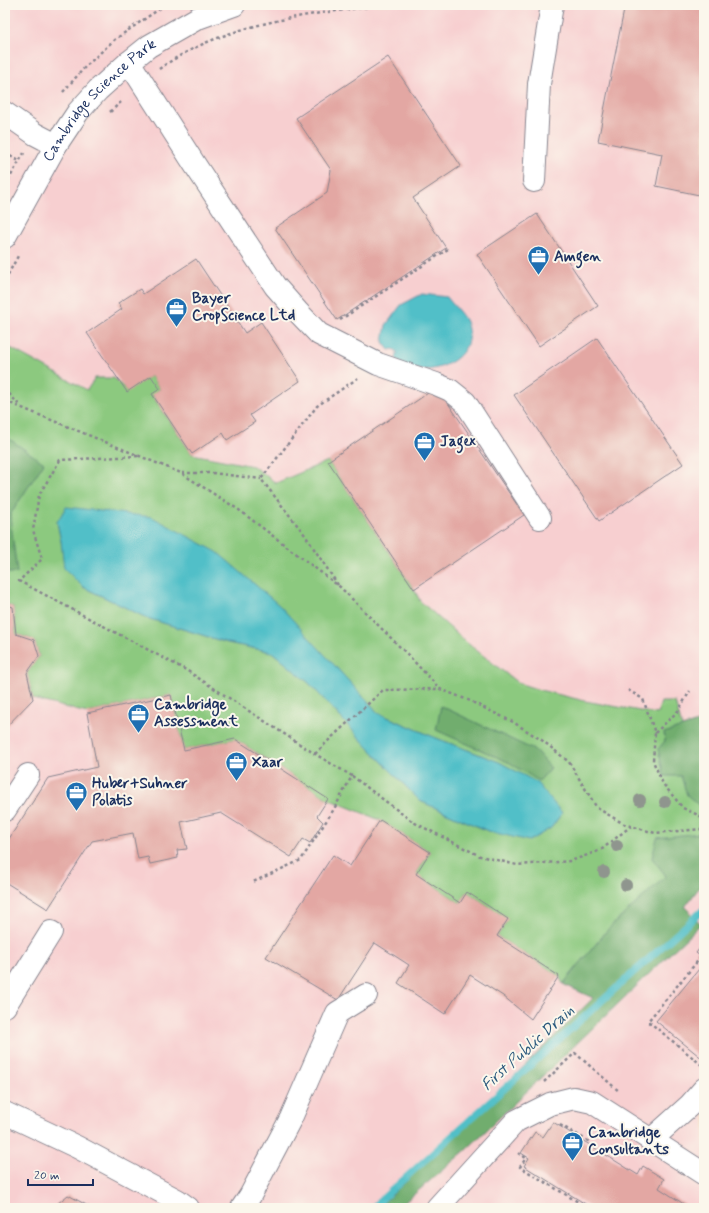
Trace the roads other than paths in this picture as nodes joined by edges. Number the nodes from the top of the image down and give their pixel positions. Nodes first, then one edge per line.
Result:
1 (234, 5) edge
2 (552, 5) edge
3 (129, 62) junction
4 (5, 113) edge
5 (56, 144) junction
6 (534, 181) dead end
7 (5, 237) edge
8 (540, 518) dead end
9 (28, 774) dead end
10 (5, 810) edge
11 (50, 932) dead end
12 (366, 995) dead end
13 (5, 1006) edge
14 (704, 1089) edge
15 (5, 1112) edge
16 (651, 1140) junction
17 (704, 1174) edge
18 (180, 1206) edge
19 (242, 1208) edge
20 (437, 1208) edge

1 - 3 street, Cambridge Science Park
2 - 6 street
3 - 5 street, Cambridge Science Park
3 - 8 street
4 - 5 street
5 - 7 street, Cambridge Science Park
9 - 10 street
11 - 13 street
12 - 19 street
14 - 16 street
15 - 18 street
16 - 17 street
16 - 20 street

